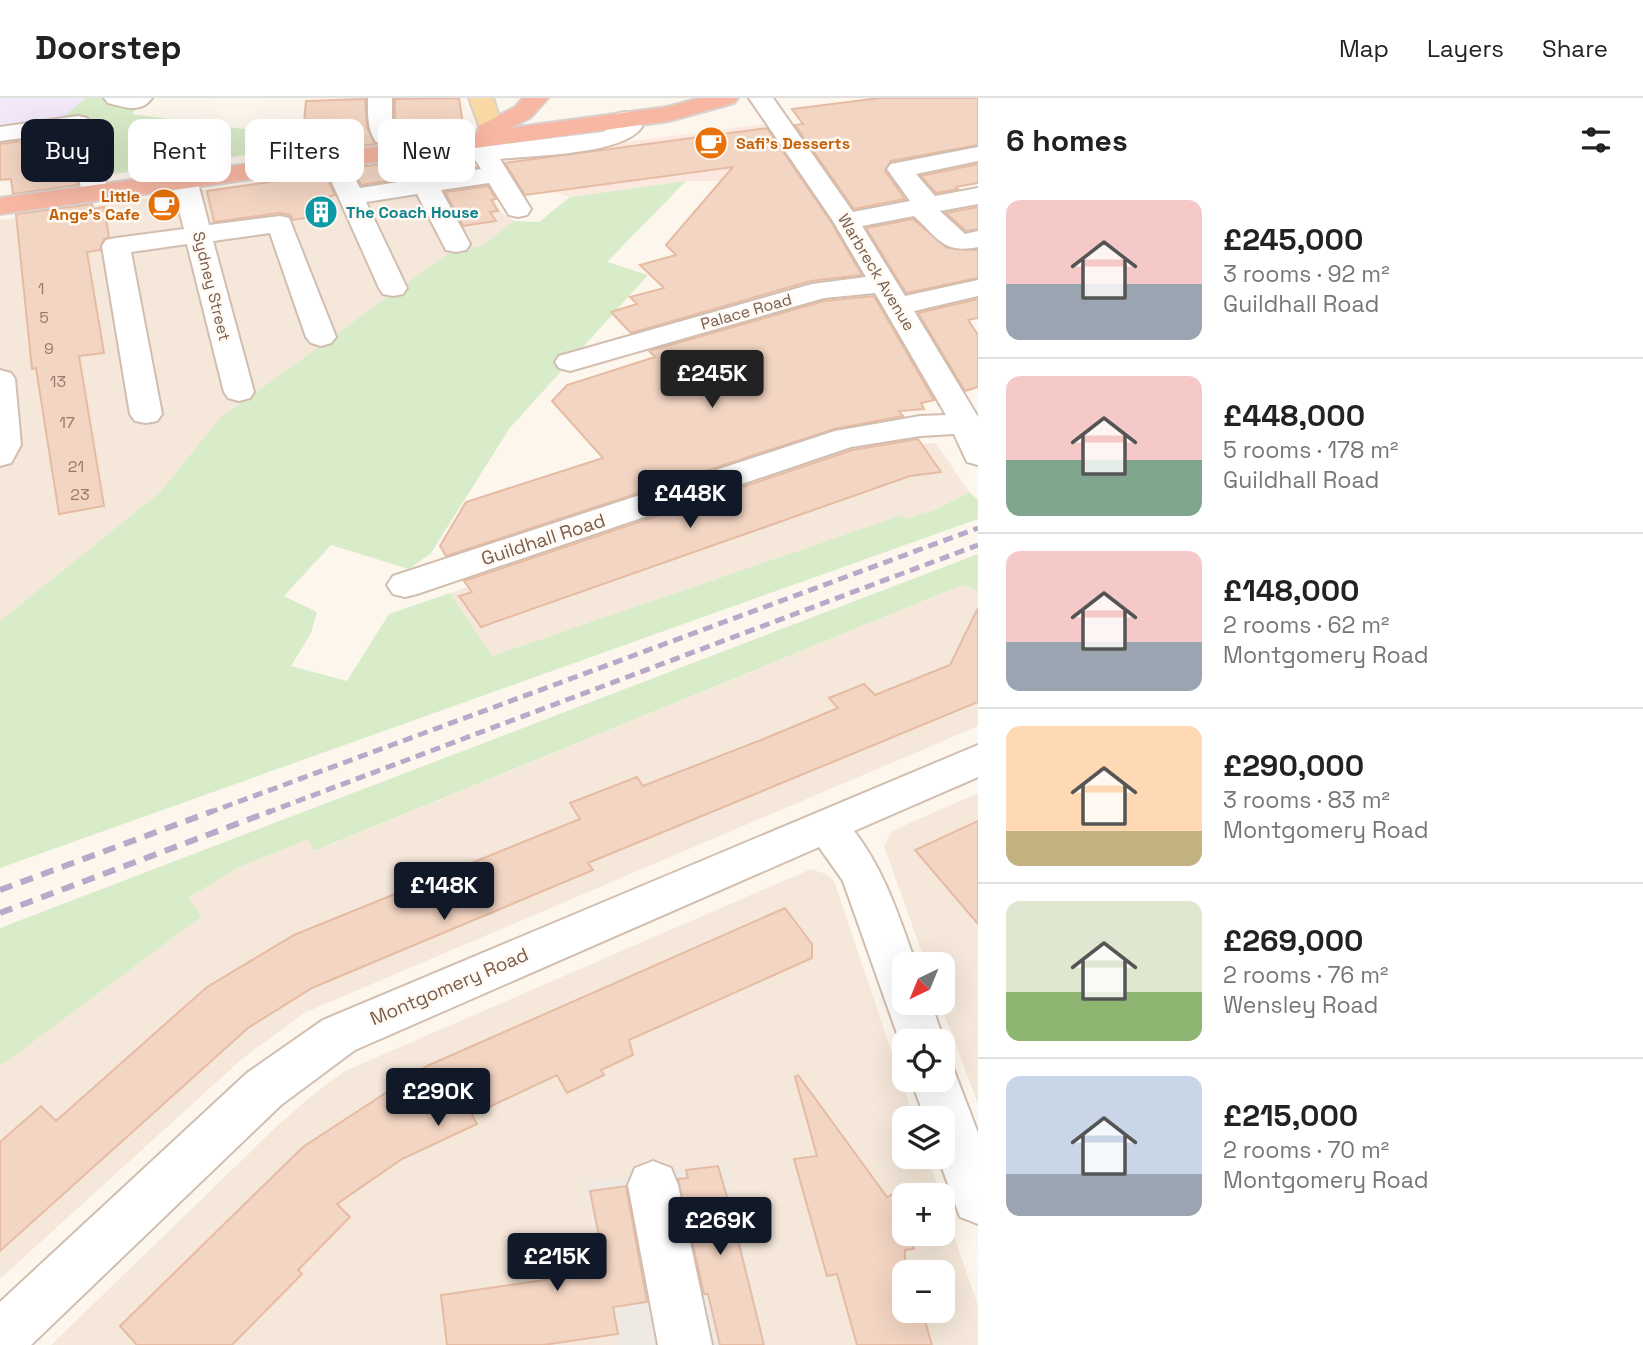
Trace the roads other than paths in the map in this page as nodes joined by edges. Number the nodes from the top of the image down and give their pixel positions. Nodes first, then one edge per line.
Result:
1 (116, 98) edge
2 (140, 98) edge
3 (380, 98) edge
4 (481, 98) edge
5 (536, 98) edge
6 (713, 98) edge
7 (726, 98) edge
8 (761, 98) edge
9 (601, 100) dead end
10 (380, 119) edge
11 (625, 119) joint
12 (0, 134) edge
13 (487, 149) junction
14 (978, 154) edge
15 (364, 156) edge
16 (163, 182) edge
17 (185, 182) edge
18 (344, 182) edge
19 (425, 186) junction
20 (95, 192) junction
21 (978, 195) edge
22 (351, 197) junction
23 (0, 205) edge
24 (925, 206) junction
25 (518, 209) dead end
26 (846, 221) junction
27 (199, 235) junction
28 (978, 239) edge
29 (456, 244) dead end
30 (393, 288) dead end
31 (978, 289) edge
32 (890, 295) junction
33 (321, 337) dead end
34 (570, 362) dead end
35 (0, 379) edge
36 (239, 392) dead end
37 (968, 413) edge
38 (146, 414) dead end
39 (978, 455) edge
40 (0, 456) edge
41 (405, 584) dead end
42 (978, 760) edge
43 (827, 826) junction
44 (892, 959) edge
45 (939, 1092) edge
46 (653, 1185) dead end
47 (978, 1199) edge
48 (0, 1338) edge
49 (685, 1345) edge

1 - 2 street
3 - 10 street
4 - 13 main road
5 - 13 highway
6 - 9 highway
7 - 11 highway
8 - 26 street, Warbreck Avenue
11 - 13 street
12 - 20 street
13 - 15 highway
13 - 19 street
13 - 25 street
14 - 24 street
16 - 20 highway
17 - 27 street, Sydney Street
18 - 22 street
19 - 22 street
19 - 29 street
20 - 23 highway
21 - 24 street
22 - 30 street
24 - 26 street
24 - 28 street
26 - 32 street, Warbreck Avenue
27 - 33 street
27 - 36 street, Sydney Street
27 - 38 street
31 - 32 street, Palace Road
32 - 34 street, Palace Road
32 - 37 street, Warbreck Avenue
35 - 40 street
37 - 39 street, Warbreck Avenue
37 - 41 street, Guildhall Road
42 - 43 street, Montgomery Road
43 - 44 street
43 - 48 street, Montgomery Road
45 - 47 street
46 - 49 street

